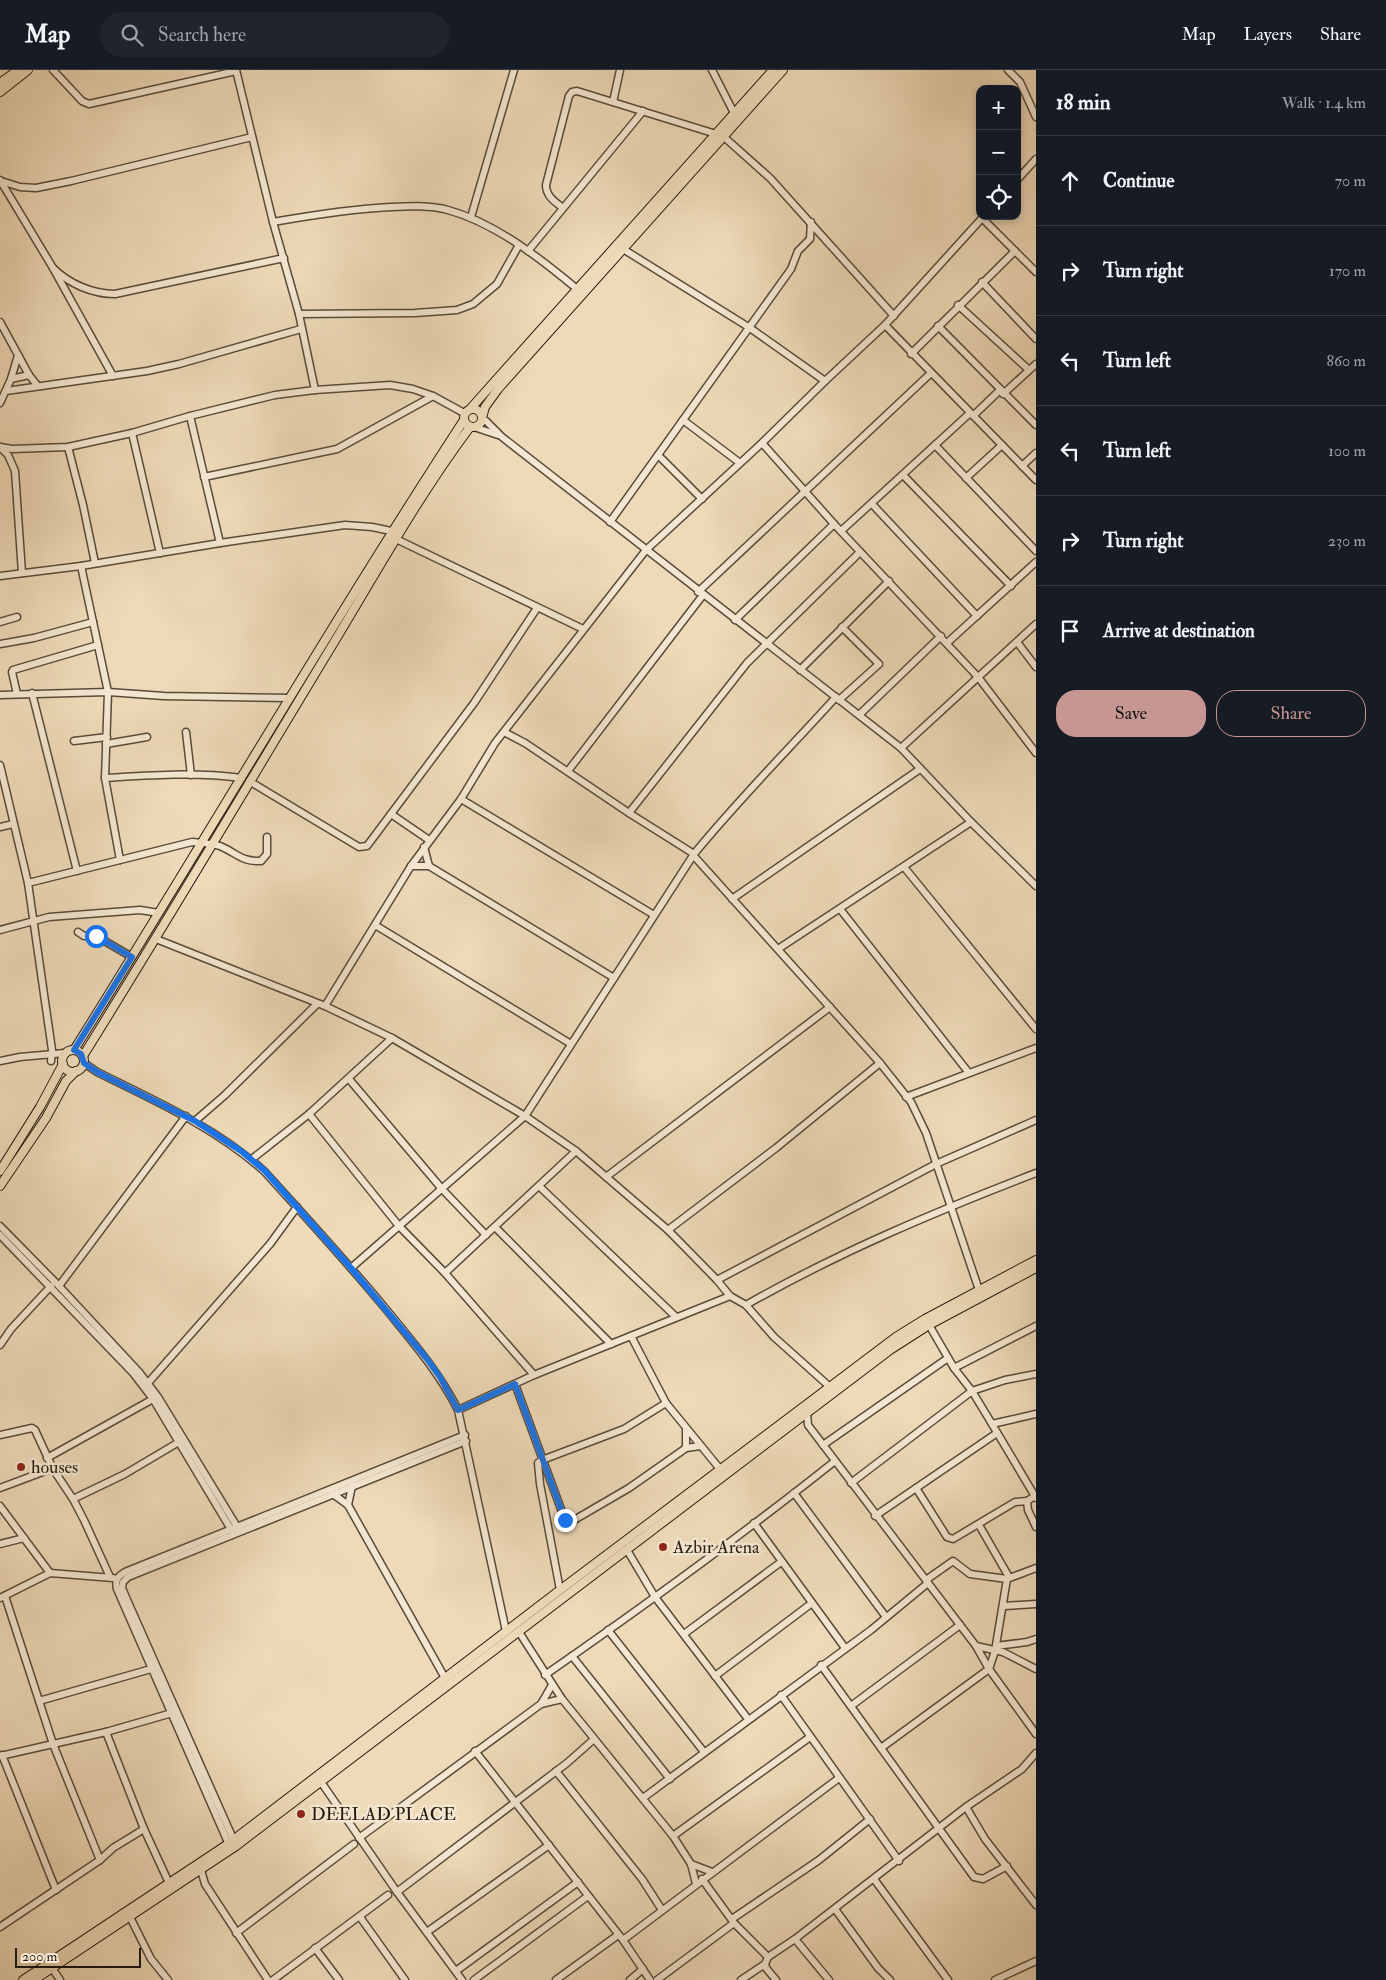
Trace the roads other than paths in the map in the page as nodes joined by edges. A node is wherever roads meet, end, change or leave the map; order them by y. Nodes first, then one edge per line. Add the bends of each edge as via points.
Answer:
1 (18, 70) edge
2 (28, 70) edge
3 (53, 70) edge
4 (236, 70) edge
5 (514, 70) edge
6 (620, 70) edge
7 (712, 70) edge
8 (773, 70) edge
9 (783, 70) edge
10 (1008, 70) edge
11 (0, 84) edge
12 (0, 92) edge
13 (613, 102) junction
14 (643, 111) junction
15 (734, 113) junction
16 (1036, 117) edge
17 (720, 136) junction
18 (252, 137) junction
19 (1036, 159) edge
20 (1021, 176) edge
21 (0, 180) edge
22 (563, 208) junction
23 (471, 217) junction
24 (980, 220) edge
25 (986, 220) edge
26 (273, 222) junction
27 (811, 222) junction
28 (810, 239) junction
29 (828, 241) junction
30 (519, 245) junction
31 (623, 249) junction
32 (528, 251) junction
33 (1015, 251) junction
34 (284, 258) junction
35 (53, 268) junction
36 (1036, 272) edge
37 (982, 282) junction
38 (582, 287) junction
39 (958, 305) junction
40 (299, 314) junction
41 (894, 316) junction
42 (0, 322) edge
43 (885, 325) junction
44 (938, 326) junction
45 (750, 328) junction
46 (301, 329) junction
47 (1036, 339) edge
48 (911, 354) junction
49 (18, 355) junction
50 (1036, 364) edge
51 (1028, 370) junction
52 (931, 373) junction
53 (29, 375) junction
54 (113, 376) junction
55 (11, 379) junction
56 (825, 381) junction
57 (37, 385) junction
58 (315, 390) junction
59 (6, 391) junction
60 (1002, 392) junction
61 (433, 396) junction
62 (0, 403) edge
63 (466, 414) junction
64 (972, 414) junction
65 (190, 416) junction
66 (482, 419) junction
67 (683, 420) junction
68 (1036, 425) edge
69 (472, 427) junction
70 (132, 434) junction
71 (502, 437) junction
72 (762, 443) junction
73 (936, 445) junction
74 (1002, 445) junction
75 (0, 447) edge
76 (68, 447) junction
77 (1036, 453) edge
78 (658, 455) junction
79 (740, 463) junction
80 (1022, 466) junction
81 (903, 475) junction
82 (204, 477) junction
83 (966, 478) junction
84 (1036, 480) edge
85 (804, 490) junction
86 (702, 499) junction
87 (872, 504) junction
88 (610, 522) junction
89 (834, 524) junction
90 (391, 531) junction
91 (841, 531) junction
92 (396, 539) junction
93 (220, 543) junction
94 (646, 550) junction
95 (860, 552) junction
96 (1036, 552) edge
97 (160, 553) junction
98 (1036, 562) edge
99 (95, 563) junction
100 (82, 566) junction
101 (22, 573) junction
102 (0, 576) edge
103 (888, 580) junction
104 (1011, 586) junction
105 (701, 593) junction
106 (537, 608) junction
107 (978, 616) junction
108 (17, 617) dead end
109 (734, 620) junction
110 (0, 622) edge
111 (93, 622) junction
112 (1036, 624) edge
113 (842, 628) junction
114 (584, 629) junction
115 (941, 636) junction
116 (1017, 642) junction
117 (947, 643) junction
118 (0, 644) edge
119 (765, 644) junction
120 (98, 645) junction
121 (1036, 667) edge
122 (800, 670) junction
123 (978, 677) junction
124 (108, 692) junction
125 (32, 693) junction
126 (17, 694) junction
127 (0, 695) edge
128 (290, 698) junction
129 (837, 698) junction
130 (859, 715) junction
131 (186, 732) dead end
132 (504, 732) junction
133 (147, 737) dead end
134 (106, 740) junction
135 (74, 742) dead end
136 (901, 748) junction
137 (1036, 753) edge
138 (0, 765) edge
139 (920, 769) junction
140 (568, 770) junction
141 (191, 774) junction
142 (105, 778) junction
143 (245, 780) junction
144 (460, 799) junction
145 (629, 813) junction
146 (391, 814) junction
147 (971, 822) junction
148 (13, 824) junction
149 (0, 826) edge
150 (267, 837) dead end
151 (429, 840) junction
152 (202, 843) junction
153 (212, 844) junction
154 (424, 847) junction
155 (694, 854) junction
156 (120, 860) junction
157 (411, 866) junction
158 (428, 866) junction
159 (904, 867) junction
160 (77, 871) junction
161 (28, 882) junction
162 (1036, 886) edge
163 (732, 899) junction
164 (840, 909) junction
165 (159, 913) junction
166 (654, 915) junction
167 (34, 921) junction
168 (375, 925) junction
169 (0, 930) edge
170 (78, 932) dead end
171 (156, 939) junction
172 (778, 950) junction
173 (132, 957) junction
174 (614, 978) junction
175 (317, 1004) junction
176 (325, 1006) junction
177 (830, 1007) junction
178 (1036, 1029) edge
179 (392, 1038) junction
180 (571, 1044) junction
181 (1036, 1048) edge
182 (74, 1050) junction
183 (65, 1053) junction
184 (52, 1054) junction
185 (39, 1056) junction
186 (0, 1061) edge
187 (51, 1061) junction
188 (880, 1063) junction
189 (63, 1064) junction
190 (81, 1064) junction
191 (969, 1073) junction
192 (349, 1079) junction
193 (906, 1097) junction
194 (308, 1114) junction
195 (186, 1116) junction
196 (525, 1116) junction
197 (1036, 1120) edge
198 (195, 1121) junction
199 (576, 1151) junction
200 (252, 1159) junction
201 (936, 1164) junction
202 (0, 1171) edge
203 (1036, 1172) edge
204 (606, 1177) junction
205 (0, 1186) edge
206 (539, 1186) junction
207 (442, 1189) junction
208 (951, 1205) junction
209 (297, 1207) junction
210 (0, 1226) edge
211 (399, 1226) junction
212 (495, 1227) junction
213 (668, 1230) junction
214 (0, 1235) edge
215 (486, 1235) junction
216 (1036, 1260) edge
217 (351, 1268) junction
218 (1036, 1268) edge
219 (446, 1273) junction
220 (717, 1280) junction
221 (51, 1286) junction
222 (60, 1286) junction
223 (979, 1290) junction
224 (730, 1296) junction
225 (972, 1298) junction
226 (746, 1305) junction
227 (676, 1317) junction
228 (929, 1325) junction
229 (1036, 1326) edge
230 (631, 1336) junction
231 (611, 1344) junction
232 (0, 1346) edge
233 (948, 1358) junction
234 (954, 1368) junction
235 (1036, 1374) edge
236 (534, 1375) junction
237 (148, 1383) junction
238 (515, 1384) junction
239 (830, 1387) junction
240 (972, 1391) junction
241 (153, 1399) junction
242 (666, 1403) junction
243 (458, 1410) junction
244 (807, 1413) junction
245 (1036, 1414) edge
246 (795, 1422) junction
247 (992, 1424) junction
248 (808, 1425) junction
249 (686, 1429) junction
250 (997, 1433) junction
251 (0, 1435) edge
252 (465, 1438) junction
253 (179, 1442) junction
254 (823, 1444) junction
255 (700, 1446) junction
256 (686, 1448) junction
257 (747, 1454) junction
258 (47, 1458) junction
259 (542, 1460) junction
260 (835, 1460) junction
261 (720, 1469) junction
262 (48, 1470) dead end
263 (851, 1483) junction
264 (352, 1486) junction
265 (0, 1488) edge
266 (916, 1488) junction
267 (794, 1493) junction
268 (333, 1494) junction
269 (1035, 1497) edge
270 (73, 1498) junction
271 (1027, 1501) junction
272 (348, 1505) junction
273 (0, 1506) edge
274 (875, 1516) junction
275 (754, 1523) junction
276 (979, 1525) junction
277 (1036, 1526) edge
278 (236, 1530) junction
279 (24, 1538) junction
280 (0, 1544) edge
281 (627, 1550) junction
282 (781, 1562) junction
283 (1036, 1568) edge
284 (50, 1573) junction
285 (1008, 1578) junction
286 (116, 1580) junction
287 (927, 1581) junction
288 (560, 1590) junction
289 (3, 1597) edge
290 (655, 1597) junction
291 (812, 1603) junction
292 (1036, 1604) edge
293 (1004, 1606) junction
294 (886, 1617) junction
295 (960, 1625) junction
296 (608, 1630) junction
297 (506, 1631) junction
298 (519, 1632) junction
299 (684, 1634) junction
300 (1036, 1639) edge
301 (976, 1646) junction
302 (845, 1648) junction
303 (995, 1649) junction
304 (572, 1656) junction
305 (821, 1665) junction
306 (151, 1669) junction
307 (989, 1669) junction
308 (1036, 1669) edge
309 (545, 1675) junction
310 (715, 1676) junction
311 (445, 1678) junction
312 (552, 1685) junction
313 (781, 1696) junction
314 (168, 1699) junction
315 (562, 1699) junction
316 (40, 1701) junction
317 (541, 1704) junction
318 (851, 1706) junction
319 (172, 1713) junction
320 (748, 1719) junction
321 (106, 1732) junction
322 (1036, 1734) edge
323 (810, 1738) junction
324 (594, 1740) junction
325 (54, 1744) junction
326 (881, 1748) junction
327 (475, 1751) junction
328 (704, 1752) junction
329 (1036, 1753) edge
330 (1, 1756) edge
331 (556, 1771) junction
332 (839, 1778) junction
333 (670, 1779) junction
334 (321, 1782) junction
335 (643, 1798) junction
336 (515, 1803) junction
337 (966, 1807) junction
338 (870, 1819) junction
339 (144, 1829) junction
340 (938, 1829) junction
341 (673, 1836) junction
342 (359, 1838) junction
343 (354, 1844) dead end
344 (232, 1845) junction
345 (549, 1845) junction
346 (100, 1860) junction
347 (898, 1860) junction
348 (691, 1864) junction
349 (1007, 1866) junction
350 (201, 1870) junction
351 (712, 1872) junction
352 (192, 1875) junction
353 (702, 1879) junction
354 (874, 1879) junction
355 (578, 1882) junction
356 (169, 1883) junction
357 (205, 1884) junction
358 (696, 1884) junction
359 (56, 1890) junction
360 (397, 1892) junction
361 (388, 1895) dead end
362 (588, 1896) junction
363 (1036, 1905) edge
364 (835, 1909) junction
365 (662, 1910) junction
366 (130, 1916) junction
367 (360, 1917) junction
368 (733, 1921) junction
369 (0, 1927) edge
370 (427, 1932) junction
371 (236, 1933) junction
372 (620, 1937) junction
373 (795, 1939) junction
374 (315, 1948) junction
375 (766, 1960) junction
376 (1036, 1961) edge
377 (52, 1968) junction
378 (643, 1969) junction
379 (456, 1971) junction
380 (23, 1980) edge
381 (34, 1980) edge
382 (60, 1980) edge
383 (168, 1980) edge
384 (268, 1980) edge
385 (273, 1980) edge
386 (338, 1980) edge
387 (405, 1980) edge
388 (462, 1980) edge
389 (474, 1980) edge
390 (556, 1980) edge
391 (630, 1980) edge
392 (650, 1980) edge
393 (657, 1980) edge
394 (741, 1980) edge
395 (776, 1980) edge
396 (829, 1980) edge
397 (890, 1980) edge
398 (948, 1980) edge
399 (995, 1980) edge

1 - 11 main road
2 - 12 main road
3 - 4 street via 82,101 89,104
4 - 18 street
5 - 23 street
6 - 13 street
7 - 15 street
8 - 15 main road
9 - 17 main road
10 - 16 street via 1020,82
13 - 14 street
13 - 22 street via 577,91 570,96 546,185 546,192
14 - 17 street
14 - 22 street
15 - 17 main road
17 - 27 street via 770,178
17 - 31 main road
17 - 38 main road
18 - 21 street via 36,188
18 - 26 street
19 - 20 street
21 - 35 street
22 - 32 street
23 - 26 street via 446,209 411,206 327,212
23 - 30 street
24 - 41 street
25 - 33 street
26 - 34 street
27 - 28 street
27 - 29 street
28 - 29 street
28 - 45 street via 798,251 792,269
29 - 41 street
30 - 32 street
30 - 40 street via 497,284 473,304 457,310 414,314
31 - 38 main road
31 - 45 street
32 - 38 street
33 - 36 street
33 - 37 street
34 - 35 street via 115,294 100,293 74,283
34 - 40 street
35 - 54 street
37 - 39 street
37 - 47 street
38 - 63 main road
38 - 66 main road via 485,407
39 - 44 street
39 - 51 street
40 - 46 street
41 - 43 street
42 - 49 street
43 - 48 street
43 - 56 street
44 - 48 street
44 - 60 street
45 - 56 street
45 - 67 street
46 - 54 street via 179,364
46 - 58 street
48 - 52 street
49 - 53 street
49 - 55 street
50 - 51 street
51 - 60 street
52 - 64 street
52 - 85 street
53 - 55 street
53 - 57 street
54 - 57 street
55 - 59 street
56 - 72 street
57 - 59 street
58 - 61 street via 390,385
58 - 65 street via 275,395
59 - 62 street
60 - 64 street
60 - 68 street
61 - 63 street
61 - 82 street via 336,449
63 - 66 main road via 479,411
63 - 69 main road
63 - 90 main road
64 - 73 street
64 - 74 street
65 - 70 street
65 - 82 street
66 - 69 main road via 478,426
66 - 71 street
67 - 78 street
67 - 79 street
69 - 71 street
69 - 92 main road
70 - 76 street
70 - 97 street
71 - 88 street
72 - 79 street
72 - 85 street
73 - 81 street
73 - 83 street
74 - 80 street
74 - 83 street
75 - 76 street
75 - 101 street via 16,471
76 - 99 street
77 - 80 street
78 - 86 street
78 - 88 street
79 - 86 street
80 - 84 street
81 - 87 street
81 - 104 street
82 - 93 street
83 - 96 street
85 - 89 street
85 - 105 street
86 - 94 street
87 - 91 street
87 - 107 street
88 - 94 street
89 - 91 street
89 - 109 street
90 - 93 street via 345,525
90 - 128 main road
91 - 95 street
92 - 106 street
92 - 143 main road
93 - 97 street
94 - 105 street
94 - 114 street
95 - 103 street
95 - 119 street
97 - 99 street
98 - 104 street
99 - 100 street
100 - 101 street
100 - 111 street
101 - 102 street
103 - 113 street
103 - 115 street
104 - 107 street
105 - 109 street
105 - 140 street
106 - 114 street
106 - 146 street via 474,704
107 - 117 street
108 - 110 street
109 - 119 street
111 - 118 street
111 - 120 street
112 - 116 street
113 - 122 street
113 - 129 street via 878,664
114 - 132 street
115 - 117 street
115 - 130 street
116 - 121 street
116 - 123 street
117 - 123 street
119 - 122 street
119 - 145 street via 746,663
120 - 124 street
120 - 126 street via 13,670
122 - 129 street
123 - 136 street
123 - 137 street
124 - 125 street
124 - 128 street
124 - 134 street
125 - 126 street
125 - 160 street
126 - 127 street
128 - 143 main road
129 - 130 street
129 - 155 street
130 - 136 street
131 - 141 street
132 - 140 street
132 - 144 street
133 - 134 street
134 - 135 street
134 - 142 street
136 - 139 street
138 - 148 street
139 - 147 street
139 - 163 street
140 - 145 street
141 - 142 street
141 - 143 street
142 - 156 street
143 - 146 street via 359,847 367,846
143 - 152 main road
143 - 153 main road
144 - 151 street
144 - 166 street
145 - 155 street
146 - 151 street
147 - 159 street
147 - 162 street
148 - 149 street
148 - 161 street
150 - 153 street via 267,854 261,861 240,858
151 - 154 street
152 - 153 street
152 - 156 street via 192,842
152 - 165 main road
153 - 171 main road
154 - 157 street
154 - 158 street
155 - 163 street
155 - 166 street
156 - 160 street
157 - 158 street
157 - 168 street
158 - 174 street
159 - 164 street
159 - 178 street
160 - 161 street
161 - 167 street
163 - 172 street
164 - 172 street
164 - 191 street
165 - 167 street via 140,910
165 - 173 main road
166 - 174 street
167 - 169 street
167 - 184 street
168 - 176 street
168 - 180 street
170 - 173 street via 84,936 96,936
171 - 175 street
171 - 190 main road
172 - 177 street
173 - 182 main road
174 - 180 street
175 - 176 street
175 - 198 street
176 - 179 street
177 - 188 street
177 - 204 street
179 - 192 street
179 - 196 street
180 - 196 street
181 - 191 street
182 - 183 main road
182 - 190 main road via 79,1052
183 - 184 street
183 - 189 main road
184 - 185 street
184 - 187 street
185 - 186 street
185 - 187 street
187 - 189 street
188 - 193 street
188 - 213 street
189 - 190 main road via 69,1070
189 - 202 main road
190 - 195 street
190 - 205 main road via 66,1082
191 - 193 street
192 - 194 street
192 - 207 street
193 - 201 street via 926,1133
194 - 200 street
194 - 211 street
195 - 198 street
195 - 222 street
196 - 199 street
196 - 207 street
197 - 201 street
198 - 200 street
199 - 204 street
199 - 206 street
200 - 209 street
201 - 208 street
201 - 220 street
203 - 208 street
204 - 213 street
206 - 212 street
206 - 227 street
207 - 211 street
207 - 215 street
208 - 223 street
208 - 226 street via 795,1277
209 - 217 street
209 - 237 street via 270,1244
210 - 222 street
211 - 217 street
211 - 219 street
212 - 215 street
212 - 231 street
213 - 220 street
214 - 221 street
215 - 219 street
216 - 223 main road
217 - 243 street via 427,1359
218 - 225 main road
219 - 236 street
220 - 224 street
221 - 232 street via 22,1316
221 - 241 street via 133,1373
222 - 237 street
223 - 225 main road
224 - 226 street
224 - 227 street
225 - 228 main road
225 - 239 main road via 896,1337
226 - 239 street via 774,1337
227 - 230 street
228 - 233 street
228 - 244 main road via 890,1350
229 - 234 street
230 - 231 street
230 - 242 street
231 - 236 street
233 - 234 street
233 - 254 street
234 - 240 street
235 - 240 street
236 - 238 street
237 - 278 street
238 - 243 street
238 - 259 street
239 - 257 main road
240 - 247 street
240 - 263 street
241 - 253 street
241 - 258 street
242 - 249 street
242 - 259 street via 624,1429
243 - 252 street
244 - 246 main road
244 - 248 street
245 - 247 street
246 - 248 street
246 - 257 main road
247 - 250 street
248 - 254 street
249 - 255 street
249 - 256 street
250 - 266 street
250 - 269 street
251 - 258 street via 34,1429
252 - 264 street
252 - 278 street
252 - 297 street
253 - 270 street via 124,1474
253 - 278 street
254 - 260 street
255 - 256 street
255 - 261 street
256 - 259 street via 629,1488 569,1523
257 - 261 main road
257 - 281 main road
258 - 270 street
259 - 288 street via 538,1466 540,1484
260 - 263 street
260 - 267 street
261 - 288 main road
262 - 265 street
263 - 274 street
264 - 268 street
264 - 272 street
266 - 274 street
266 - 276 street via 947,1537 953,1539
267 - 275 street
267 - 294 street
268 - 272 street
268 - 278 street
269 - 271 street
270 - 286 street
271 - 276 street via 1015,1502
271 - 277 street
272 - 311 street
273 - 279 street
274 - 287 street
275 - 282 street
275 - 290 street
276 - 285 street
278 - 286 street via 126,1572
279 - 280 street
279 - 284 street
281 - 290 street
281 - 298 main road
282 - 291 street
282 - 299 street
283 - 285 street
284 - 286 street
284 - 289 street
285 - 287 street via 970,1574 953,1561
285 - 293 street
286 - 306 street
286 - 314 street
287 - 294 street
287 - 295 street
288 - 297 main road
289 - 316 street
290 - 296 street
290 - 299 street
291 - 302 street
291 - 310 street
292 - 293 street
293 - 303 street
294 - 302 street
295 - 301 street
295 - 318 street
296 - 304 street
296 - 328 street
297 - 311 main road
298 - 309 street
298 - 334 main road
299 - 310 street
300 - 303 street
301 - 303 street
301 - 307 street
302 - 305 street
303 - 307 street
303 - 308 street
304 - 309 street
304 - 333 street
305 - 313 street
305 - 318 street
306 - 314 street
306 - 316 street
307 - 322 street
307 - 326 street
309 - 312 street
310 - 320 street
311 - 344 main road
312 - 315 street
312 - 317 street
313 - 320 street
313 - 323 street
314 - 319 street
314 - 344 street
315 - 317 street
315 - 324 street
316 - 325 street
317 - 327 street
318 - 326 street
319 - 321 street
319 - 344 street
320 - 328 street
321 - 325 street
321 - 339 street
323 - 332 street
323 - 341 street
324 - 331 street
324 - 335 street
325 - 330 street
325 - 346 street
326 - 340 street
327 - 336 street
327 - 342 street
328 - 333 street
329 - 337 street via 1022,1768
330 - 359 street
331 - 336 street
331 - 365 street via 642,1879
332 - 338 street
332 - 351 street
333 - 335 street
334 - 342 street
334 - 344 main road
335 - 341 street
336 - 345 street
336 - 360 street
337 - 340 street
337 - 349 street
338 - 347 street
338 - 368 street
339 - 346 street via 112,1848
339 - 356 street
340 - 347 street
340 - 349 street via 974,1877 983,1879
341 - 348 street
342 - 360 street
343 - 371 street
344 - 350 main road
344 - 356 main road
345 - 355 street
345 - 370 street
346 - 359 street
347 - 354 street
348 - 351 street
348 - 358 street
349 - 363 street
350 - 352 main road
350 - 357 street
351 - 353 street
352 - 357 street
352 - 366 main road
353 - 358 street
353 - 368 street
354 - 364 street
354 - 398 street
355 - 362 street
355 - 379 street
356 - 380 main road
357 - 371 street
358 - 365 street
359 - 369 street
360 - 370 street
361 - 367 street
362 - 372 street
362 - 389 street
364 - 373 street
364 - 397 street
365 - 372 street
366 - 377 main road
366 - 383 street via 151,1959
367 - 374 street
367 - 387 street
368 - 375 street
368 - 393 street
370 - 379 street
371 - 384 street
372 - 378 street
372 - 390 street
373 - 375 street
373 - 396 street
374 - 385 street
374 - 386 street
375 - 394 street
375 - 395 street via 766,1968
376 - 399 street
377 - 381 main road
377 - 382 street
378 - 391 street
378 - 392 street
379 - 388 street

